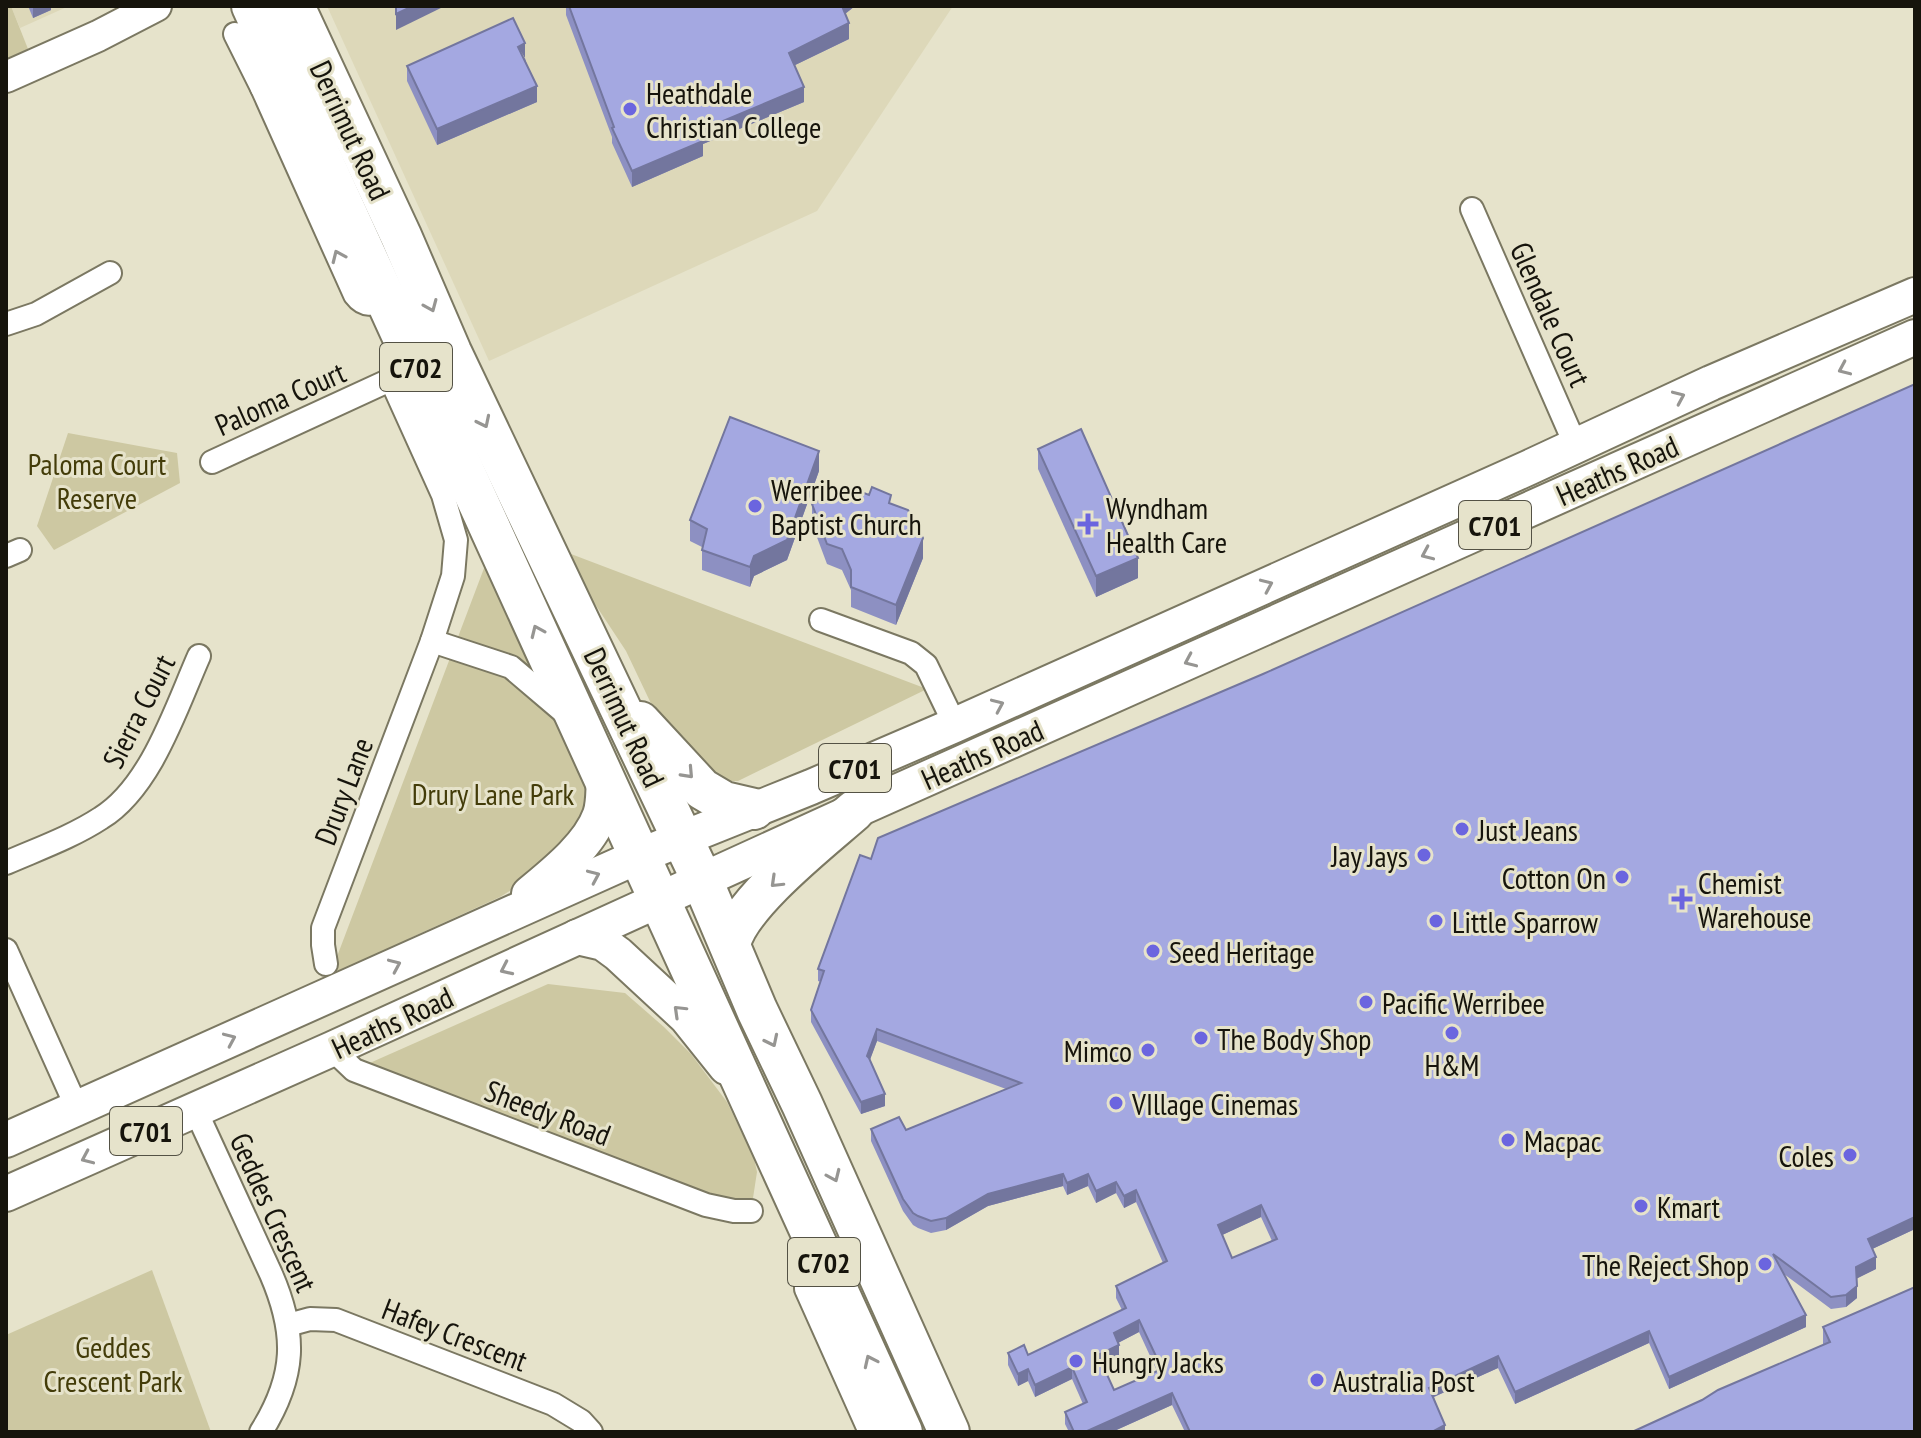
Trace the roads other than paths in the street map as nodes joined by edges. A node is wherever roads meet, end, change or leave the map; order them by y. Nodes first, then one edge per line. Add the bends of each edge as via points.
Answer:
1 (156, 6) edge
2 (181, 6) edge
3 (294, 6) edge
4 (243, 20) edge
5 (98, 36) junction
6 (6, 77) edge
7 (1472, 209) dead end
8 (401, 236) junction
9 (110, 273) dead end
10 (1915, 295) edge
11 (385, 299) junction
12 (6, 324) edge
13 (1915, 337) edge
14 (419, 366) junction
15 (1575, 444) junction
16 (212, 462) dead end
17 (1584, 484) junction
18 (821, 620) dead end
19 (432, 641) junction
20 (199, 656) dead end
21 (616, 696) junction
22 (955, 725) junction
23 (581, 728) junction
24 (1031, 732) junction
25 (604, 778) junction
26 (754, 809) junction
27 (854, 811) junction
28 (683, 840) junction
29 (639, 856) junction
30 (6, 863) edge
31 (702, 880) junction
32 (660, 900) junction
33 (498, 919) junction
34 (577, 937) junction
35 (730, 944) junction
36 (6, 950) edge
37 (326, 964) dead end
38 (332, 1049) junction
39 (176, 1063) junction
40 (747, 1092) junction
41 (77, 1108) junction
42 (195, 1109) junction
43 (6, 1140) edge
44 (6, 1194) edge
45 (751, 1211) dead end
46 (814, 1241) junction
47 (288, 1325) junction
48 (261, 1432) edge
49 (591, 1432) edge
50 (870, 1432) edge
51 (902, 1432) edge
52 (949, 1432) edge

1 - 5 street
2 - 5 street
3 - 8 highway, Derrimut Road / C702
11 -> 4 highway, Derrimut Road / C702
5 - 6 street
7 - 15 street, Glendale Court
8 - 11 highway via 401,283
8 -> 14 highway, Derrimut Road / C702
9 - 12 street via 36,314
15 -> 10 main road, Heaths Road / C701
11 - 14 highway, Derrimut Road / C702
13 -> 17 main road, Heaths Road / C701
14 - 16 street, Paloma Court
14 - 19 street, Drury Lane via 456,540 453,576
14 -> 21 highway, Derrimut Road / C702
23 -> 14 highway, Derrimut Road / C702
15 - 17 main road
22 -> 15 main road, Heaths Road / C701
17 -> 24 main road, Heaths Road / C701
18 - 22 street via 911,653 926,665
19 - 23 street via 511,667
19 - 37 street, Drury Lane via 323,928
20 - 30 street, Sierra Court via 149,765 128,795 103,817
21 -> 26 highway via 702,789 724,802
21 - 28 highway, Derrimut Road / C702
22 - 24 main road via 980,741
22 - 26 main road, Heaths Road / C701
23 - 25 highway, Derrimut Road / C702
24 - 27 main road, Heaths Road / C701
25 - 29 highway, Derrimut Road / C702
25 - 33 main road via 599,819 581,846
26 - 28 main road, Heaths Road / C701
27 - 31 main road, Heaths Road / C701
27 -> 35 highway via 774,883 745,915
28 - 29 main road, Heaths Road / C701
28 - 31 highway, Derrimut Road / C702
29 - 32 highway, Derrimut Road / C702
33 -> 29 main road, Heaths Road / C701
31 - 32 main road, Heaths Road / C701
31 - 35 highway, Derrimut Road / C702
32 - 34 main road, Heaths Road / C701
32 - 40 highway, Derrimut Road / C702
39 -> 33 main road, Heaths Road / C701
34 -> 38 main road, Heaths Road / C701
40 -> 34 main road via 686,1017 618,954 603,943
35 -> 52 highway, Derrimut Road / C702
36 - 41 street
38 - 42 main road, Heaths Road / C701
38 - 45 street, Sheedy Road via 354,1070 706,1205
39 - 41 main road, Heaths Road / C701
39 - 42 main road
40 - 46 highway, Derrimut Road / C702
41 - 43 main road, Heaths Road / C701
42 -> 44 main road, Heaths Road / C701
42 - 47 street, Geddes Crescent via 283,1302
46 - 50 street via 806,1289
51 -> 46 highway, Derrimut Road / C702
47 - 48 street, Geddes Crescent via 285,1381
47 - 49 street, Hafey Crescent via 336,1320 553,1404

